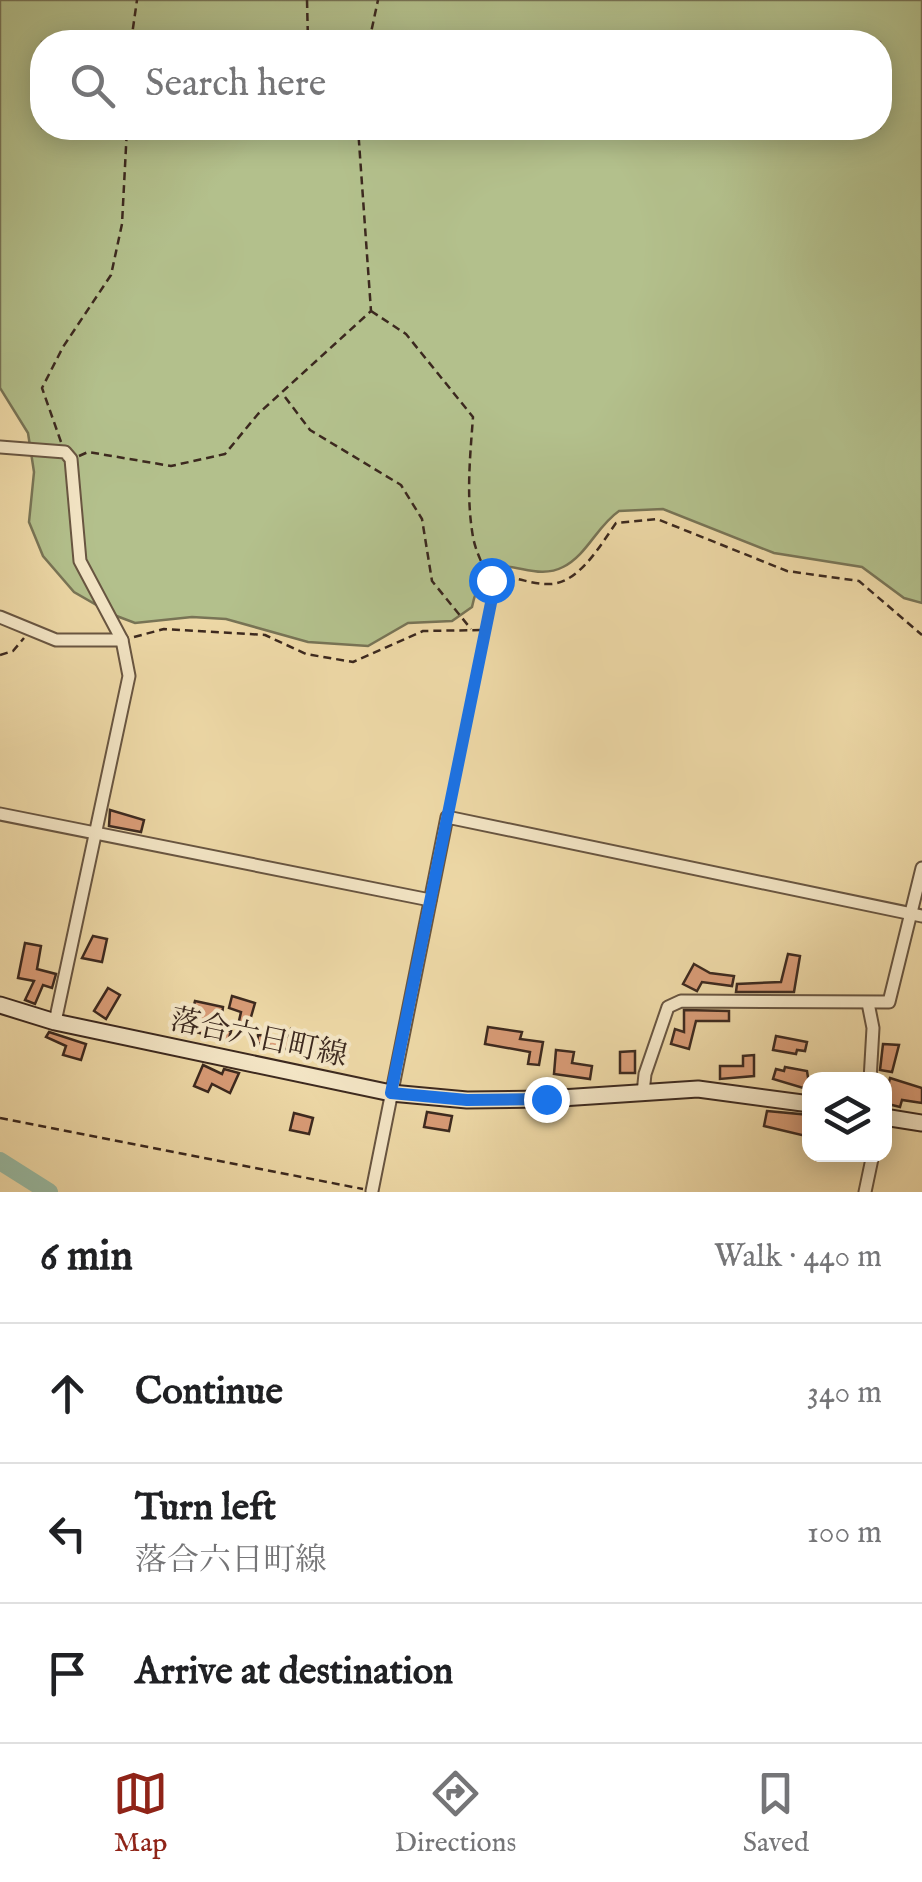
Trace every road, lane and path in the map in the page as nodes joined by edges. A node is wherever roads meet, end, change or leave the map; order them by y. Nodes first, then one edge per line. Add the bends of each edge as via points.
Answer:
1 (138, 0) edge
2 (307, 0) edge
3 (378, 0) edge
4 (133, 30) edge
5 (308, 30) edge
6 (371, 30) edge
7 (126, 140) edge
8 (359, 140) edge
9 (371, 311) junction
10 (284, 395) junction
11 (0, 447) edge
12 (68, 455) junction
13 (491, 580) junction
14 (0, 616) edge
15 (32, 630) junction
16 (472, 630) junction
17 (483, 630) junction
18 (922, 635) edge
19 (122, 640) junction
20 (0, 656) edge
21 (0, 814) edge
22 (447, 817) junction
23 (95, 834) junction
24 (922, 868) edge
25 (430, 900) junction
26 (917, 915) edge
27 (868, 1003) junction
28 (0, 1005) edge
29 (55, 1022) junction
30 (870, 1072) edge
31 (643, 1092) junction
32 (391, 1093) junction
33 (802, 1103) edge
34 (892, 1117) edge
35 (0, 1118) edge
36 (922, 1123) edge
37 (871, 1162) edge
38 (372, 1190) edge
39 (864, 1192) edge

1 - 4 path
2 - 5 path
3 - 6 path
7 - 12 path via 122,224 111,275 42,388
8 - 9 path
9 - 10 path
9 - 13 path via 406,334 474,417 467,491 474,543
10 - 12 path via 258,414 226,454 171,466 88,452
10 - 16 path via 310,430 400,485 422,520 432,581
11 - 12 street
12 - 19 street via 80,561
13 - 17 path
13 - 18 path via 512,574 547,584 565,581 616,523 657,519 788,571 859,581
14 - 15 street
15 - 19 street via 56,640
15 - 20 path
16 - 17 path
16 - 19 path via 423,631 353,662 306,654 264,635 164,628
17 - 22 path
19 - 23 street via 130,676
21 - 23 street
22 - 25 street
22 - 26 street
23 - 25 street
23 - 29 street
24 - 26 street
25 - 32 street
26 - 27 street via 888,1002
27 - 30 street
27 - 31 street via 682,1001 668,1007
28 - 29 main road, 落合六日町線
29 - 32 main road, 落合六日町線
31 - 32 main road, 落合六日町線 via 467,1100
31 - 33 main road, 落合六日町線 via 698,1090
32 - 38 street
34 - 36 main road
35 - 38 path
37 - 39 street

